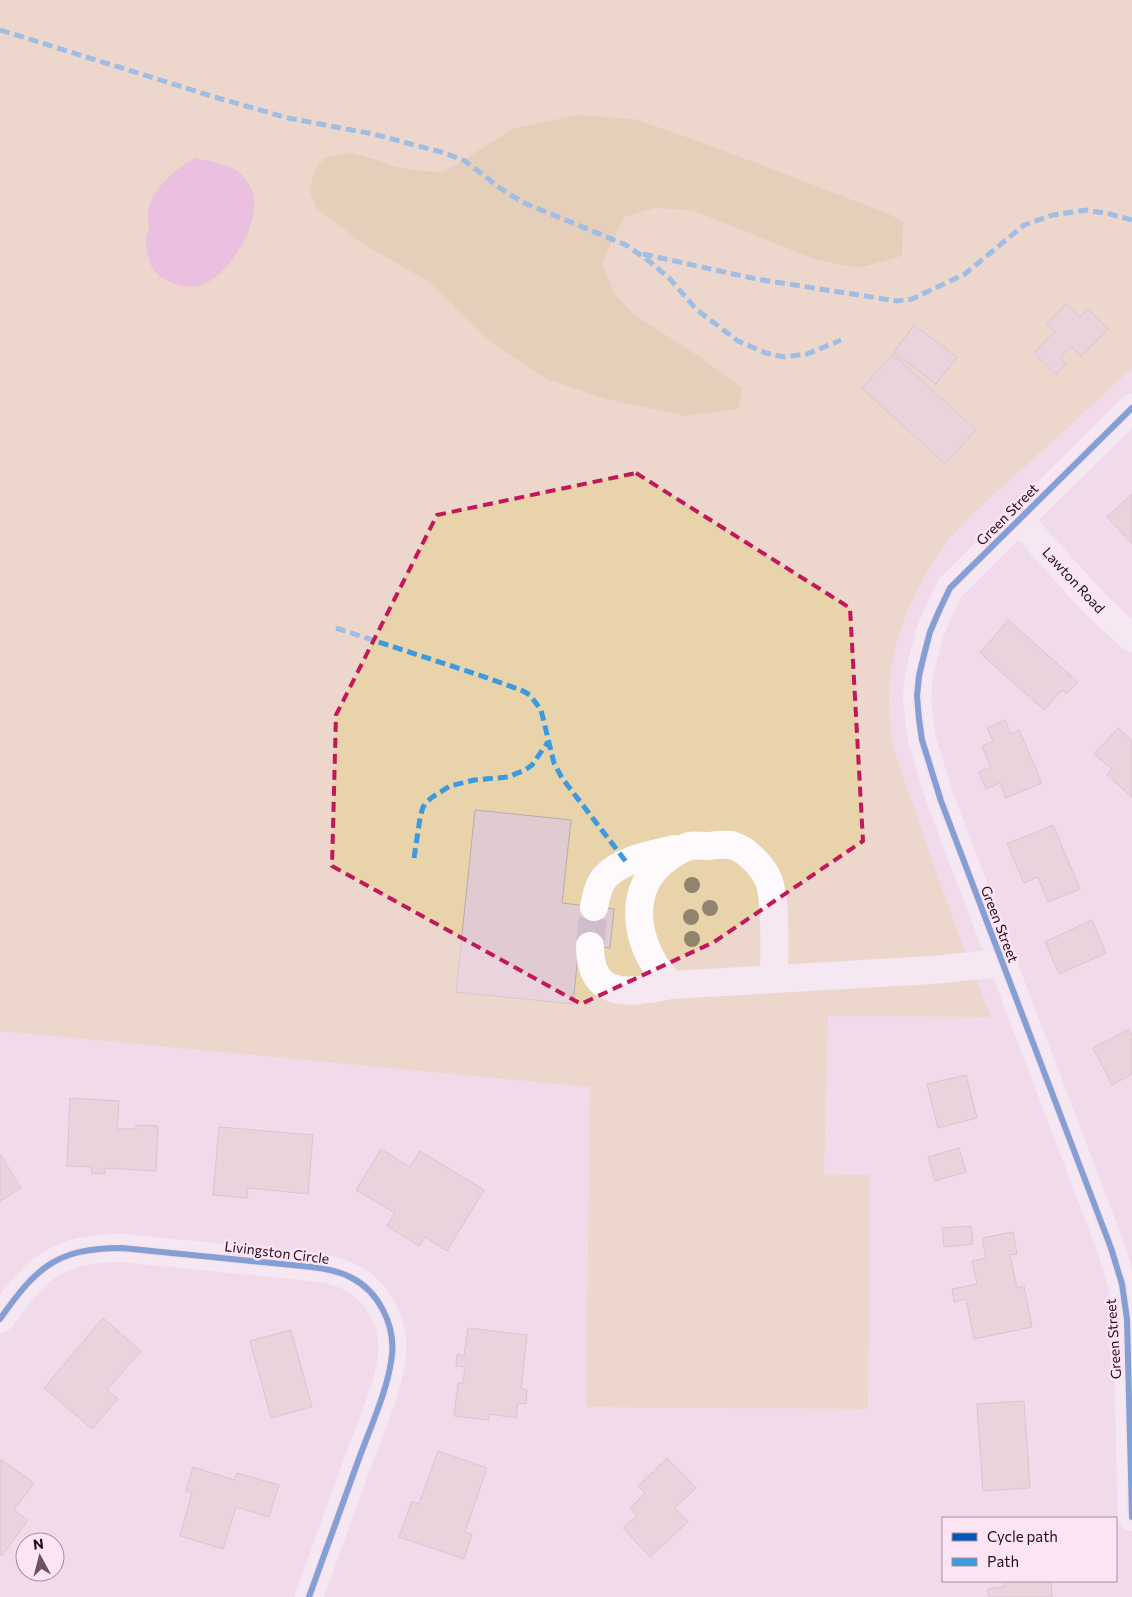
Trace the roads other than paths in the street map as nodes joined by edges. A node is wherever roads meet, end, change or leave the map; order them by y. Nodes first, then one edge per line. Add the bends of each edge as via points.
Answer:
1 (1132, 408) edge
2 (1019, 520) junction
3 (1132, 638) edge
4 (691, 846) junction
5 (594, 906) tunnel mouth
6 (590, 946) tunnel mouth
7 (1002, 963) junction
8 (774, 979) junction
9 (671, 985) junction
10 (0, 1319) edge
11 (1132, 1517) edge
12 (309, 1597) edge

1 - 2 street, Green Street
2 - 3 street, Lawton Road via 1095,604
2 - 7 street, Green Street via 950,588 930,632 919,676 918,696 919,719 930,768
4 - 5 street via 638,858 615,869 605,877
4 - 8 street via 732,845 747,854 768,877
4 - 9 street via 678,850 655,869 644,888 639,910 639,925 646,948 660,974
6 - 9 street via 596,976 611,987 627,991
7 - 8 street
7 - 11 street, Green Street via 1122,1284 1127,1318
8 - 9 street
10 - 12 street, Livingston Circle via 28,1281 48,1264 70,1254 96,1249 122,1248 320,1268 341,1273 363,1285 386,1316 392,1355 380,1399

